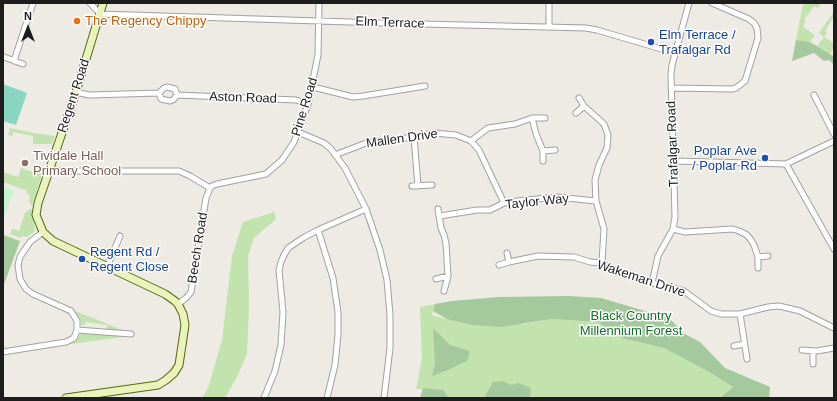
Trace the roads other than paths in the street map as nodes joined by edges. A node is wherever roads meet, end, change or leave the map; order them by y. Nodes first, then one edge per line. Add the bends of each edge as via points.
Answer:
1 (33, 3) edge
2 (90, 3) edge
3 (103, 3) edge
4 (319, 3) edge
5 (549, 3) edge
6 (689, 3) edge
7 (712, 3) edge
8 (100, 14) junction
9 (319, 21) junction
10 (549, 27) junction
11 (675, 53) junction
12 (4, 57) edge
13 (14, 61) junction
14 (23, 64) dead end
15 (425, 86) dead end
16 (312, 87) junction
17 (671, 88) junction
18 (76, 92) junction
19 (159, 93) junction
20 (177, 95) junction
21 (814, 96) dead end
22 (579, 98) dead end
23 (308, 104) junction
24 (584, 106) junction
25 (576, 113) dead end
26 (532, 118) junction
27 (545, 118) dead end
28 (298, 132) junction
29 (834, 134) edge
30 (414, 138) junction
31 (834, 141) edge
32 (471, 142) junction
33 (556, 150) dead end
34 (544, 151) junction
35 (335, 155) junction
36 (544, 161) dead end
37 (674, 161) junction
38 (786, 164) junction
39 (49, 169) junction
40 (432, 185) dead end
41 (210, 188) junction
42 (596, 201) junction
43 (504, 203) junction
44 (366, 209) junction
45 (438, 209) dead end
46 (440, 216) junction
47 (673, 229) junction
48 (318, 230) junction
49 (43, 232) junction
50 (120, 236) dead end
51 (834, 249) edge
52 (507, 253) dead end
53 (768, 256) dead end
54 (758, 257) junction
55 (509, 262) junction
56 (602, 264) junction
57 (499, 265) dead end
58 (107, 267) junction
59 (758, 268) dead end
60 (448, 276) junction
61 (436, 279) dead end
62 (652, 283) junction
63 (444, 291) dead end
64 (178, 304) junction
65 (740, 314) junction
66 (834, 328) edge
67 (77, 330) junction
68 (131, 334) dead end
69 (744, 344) junction
70 (734, 346) dead end
71 (834, 348) edge
72 (802, 350) dead end
73 (813, 351) junction
74 (3, 352) edge
75 (747, 359) dead end
76 (813, 364) dead end
77 (66, 398) edge
78 (264, 398) edge
79 (327, 398) edge
80 (384, 398) edge

1 - 13 street
2 - 8 street
3 - 8 street, Regent Road
4 - 9 street, Pine Road
5 - 10 street
6 - 11 street, Trafalgar Road
7 - 17 street via 749,19 757,28 758,38 745,81 732,89
8 - 9 street, Elm Terrace
8 - 18 street, Regent Road
9 - 10 street, Elm Terrace
9 - 16 street, Pine Road via 318,55
10 - 11 street, Elm Terrace via 597,30
11 - 17 street, Trafalgar Road
12 - 13 street
13 - 14 street
15 - 16 street via 353,97
16 - 23 street, Pine Road
17 - 37 street, Trafalgar Road
18 - 19 street, Aston Road via 89,95
18 - 39 street, Regent Road
19 - 20 street, Aston Road via 167,87 175,89
19 - 20 street, Aston Road via 161,99 170,101
20 - 23 street, Aston Road via 296,100
21 - 29 street
22 - 24 street
23 - 28 street, Pine Road
24 - 25 street
24 - 42 street via 604,124 608,135 607,148 595,180
26 - 27 street
26 - 32 street via 515,124 488,128
26 - 34 street
28 - 35 street via 324,143
28 - 41 street, Pine Road via 282,160 266,174 217,184
30 - 32 street, Mallen Drive via 434,133 449,133
30 - 35 street, Mallen Drive via 366,143
30 - 40 street via 415,186
31 - 38 street
32 - 43 street, Mallen Drive via 480,150
33 - 34 street
34 - 36 street
35 - 44 street via 345,168
37 - 38 street
37 - 47 street, Trafalgar Road
38 - 51 street
39 - 41 street via 179,171
39 - 49 street, Regent Road via 36,215
41 - 64 street, Beech Road via 206,198 190,292
42 - 43 street, Taylor Way via 557,197
42 - 56 street via 604,230
43 - 46 street, Taylor Way via 490,210
44 - 48 street
44 - 80 street via 382,256 390,315 390,348
45 - 46 street
46 - 60 street via 446,243
47 - 54 street via 685,232 739,231 751,240
47 - 62 street, Trafalgar Road via 658,256
48 - 78 street via 288,248 281,262 281,345 275,371
48 - 79 street via 333,278 338,312 335,365
49 - 58 street via 53,241
49 - 67 street via 30,242 20,257 20,279 26,289 33,294 71,311 77,321
50 - 58 street
52 - 55 street
53 - 54 street
54 - 59 street
55 - 56 street, Wakeman Drive via 538,256 567,256
55 - 57 street, Wakeman Drive
56 - 62 street, Wakeman Drive via 625,275
58 - 64 street via 165,294
60 - 61 street
60 - 63 street
62 - 65 street, Wakeman Drive via 684,291 711,311
64 - 77 street via 185,325 182,351 179,365 166,380 158,385
65 - 66 street, Wakeman Drive via 768,306 779,306 800,311
65 - 69 street
67 - 68 street
67 - 74 street via 74,338 66,342
69 - 70 street
69 - 75 street
71 - 73 street
72 - 73 street
73 - 76 street

